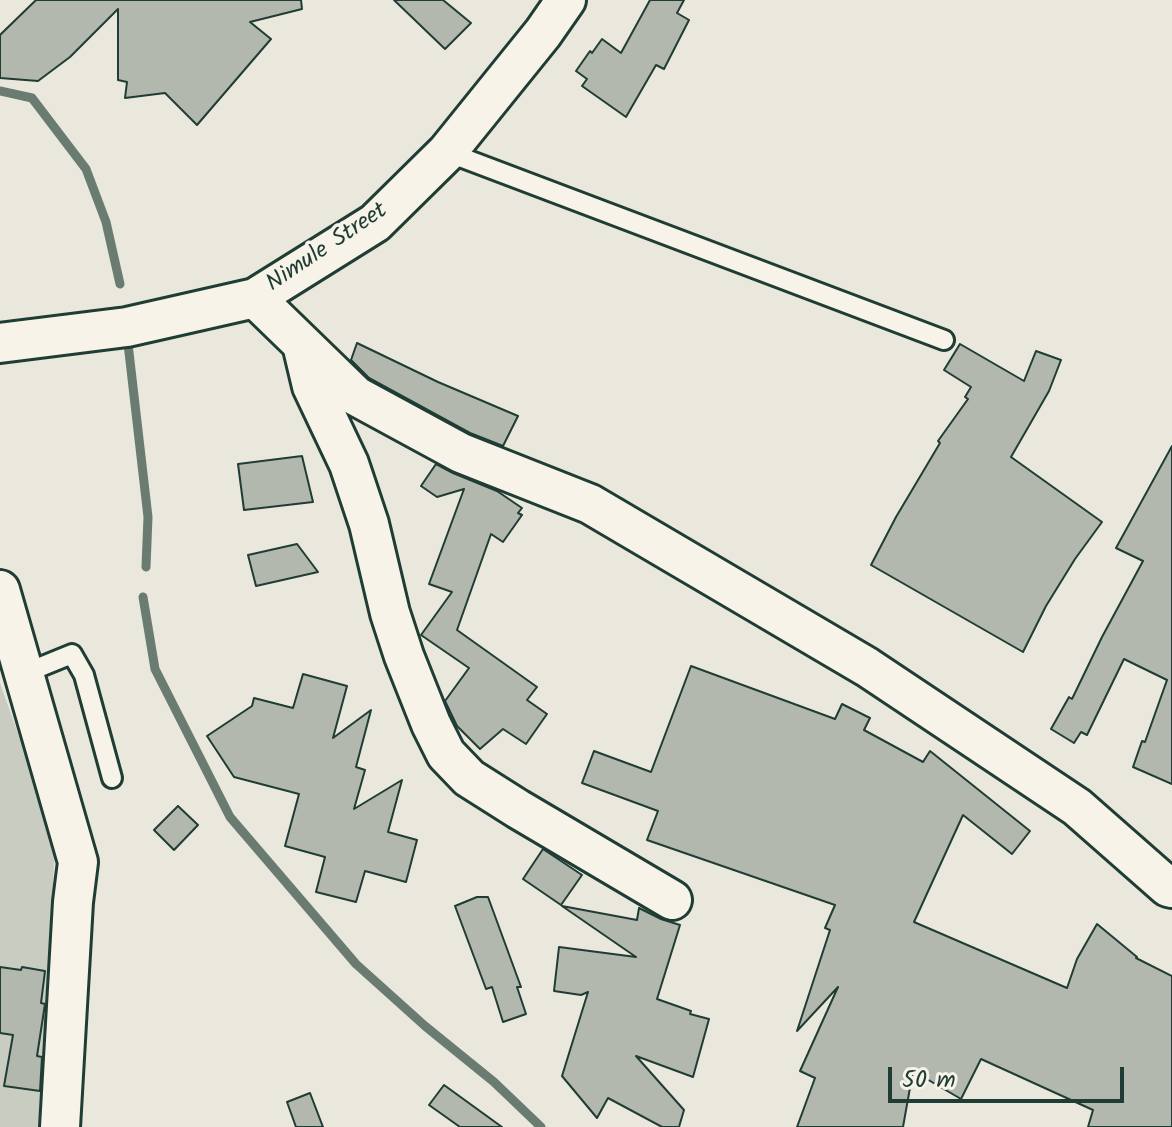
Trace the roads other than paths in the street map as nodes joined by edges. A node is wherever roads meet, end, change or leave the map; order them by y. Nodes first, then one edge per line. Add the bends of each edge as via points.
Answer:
1 (566, 0) edge
2 (447, 152) junction
3 (255, 298) junction
4 (944, 340) dead end
5 (301, 341) junction
6 (0, 343) edge
7 (0, 590) edge
8 (23, 674) junction
9 (112, 778) dead end
10 (1172, 888) edge
11 (672, 900) dead end
12 (60, 1127) edge

1 - 2 street, Nimule Street
2 - 3 street, Nimule Street via 375,223
2 - 4 lane
3 - 5 street
3 - 6 street, Nimule Street via 127,327
5 - 10 street via 356,396 461,453 590,504 867,667 1077,807
5 - 11 street via 312,386 349,464 369,524 404,656 446,754 469,778
7 - 8 street
8 - 9 lane via 72,654 84,675
8 - 12 street via 78,862

